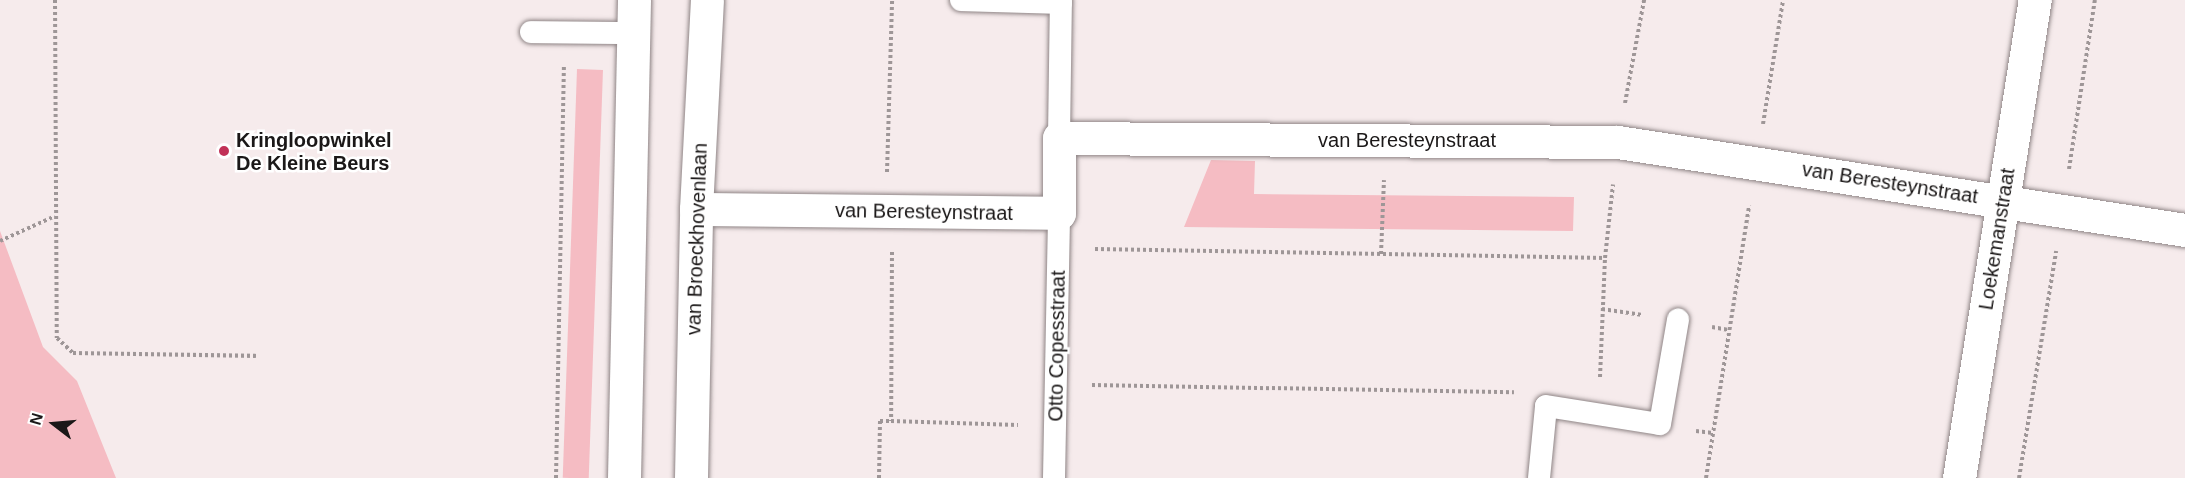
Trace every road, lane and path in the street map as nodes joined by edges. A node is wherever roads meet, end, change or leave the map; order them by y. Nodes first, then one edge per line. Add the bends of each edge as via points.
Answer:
1 (55, 0) edge
2 (633, 0) edge
3 (707, 0) edge
4 (892, 0) edge
5 (961, 0) edge
6 (1644, 0) edge
7 (1783, 0) edge
8 (2035, 0) edge
9 (1061, 1) edge
10 (531, 32) dead end
11 (565, 32) junction
12 (632, 33) junction
13 (1059, 138) junction
14 (1386, 140) junction
15 (1618, 142) junction
16 (1756, 163) junction
17 (2003, 200) junction
18 (696, 209) junction
19 (889, 211) junction
20 (1059, 213) junction
21 (55, 216) junction
22 (2185, 230) edge
23 (0, 241) edge
24 (1059, 249) junction
25 (1381, 254) junction
26 (1605, 258) junction
27 (1678, 320) dead end
28 (258, 356) dead end
29 (1056, 384) junction
30 (1546, 406) junction
31 (1599, 414) junction
32 (891, 421) junction
33 (1055, 426) junction
34 (556, 478) edge
35 (624, 478) edge
36 (691, 478) edge
37 (879, 478) edge
38 (1054, 478) edge
39 (1539, 478) edge
40 (1706, 478) edge
41 (1959, 478) edge

1 - 21 path
2 - 12 street
3 - 18 street, van Broeckhovenlaan
4 - 19 path
5 - 9 lane
6 - 15 path
7 - 16 path
8 - 17 street, Loekemanstraat
9 - 13 lane
10 - 11 lane
11 - 12 lane
11 - 34 path
12 - 35 street
13 - 14 street, van Beresteynstraat
13 - 20 street
14 - 15 street, van Beresteynstraat
14 - 25 path
15 - 16 street, van Beresteynstraat
15 - 26 path
16 - 17 street, van Beresteynstraat
16 - 40 path
17 - 22 street, van Beresteynstraat
17 - 41 street, Loekemanstraat
18 - 19 street, van Beresteynstraat
18 - 36 street, van Broeckhovenlaan
19 - 20 street, van Beresteynstraat
19 - 32 path
20 - 24 lane, Otto Copesstraat
21 - 23 path
21 - 28 path via 57,338 73,353
24 - 25 path
24 - 29 lane, Otto Copesstraat
25 - 26 path
26 - 31 path
27 - 31 lane via 1660,424
29 - 30 path via 1517,392
29 - 33 lane, Otto Copesstraat
30 - 31 lane
30 - 39 lane
32 - 33 path
32 - 37 path via 880,421
33 - 38 lane, Otto Copesstraat

